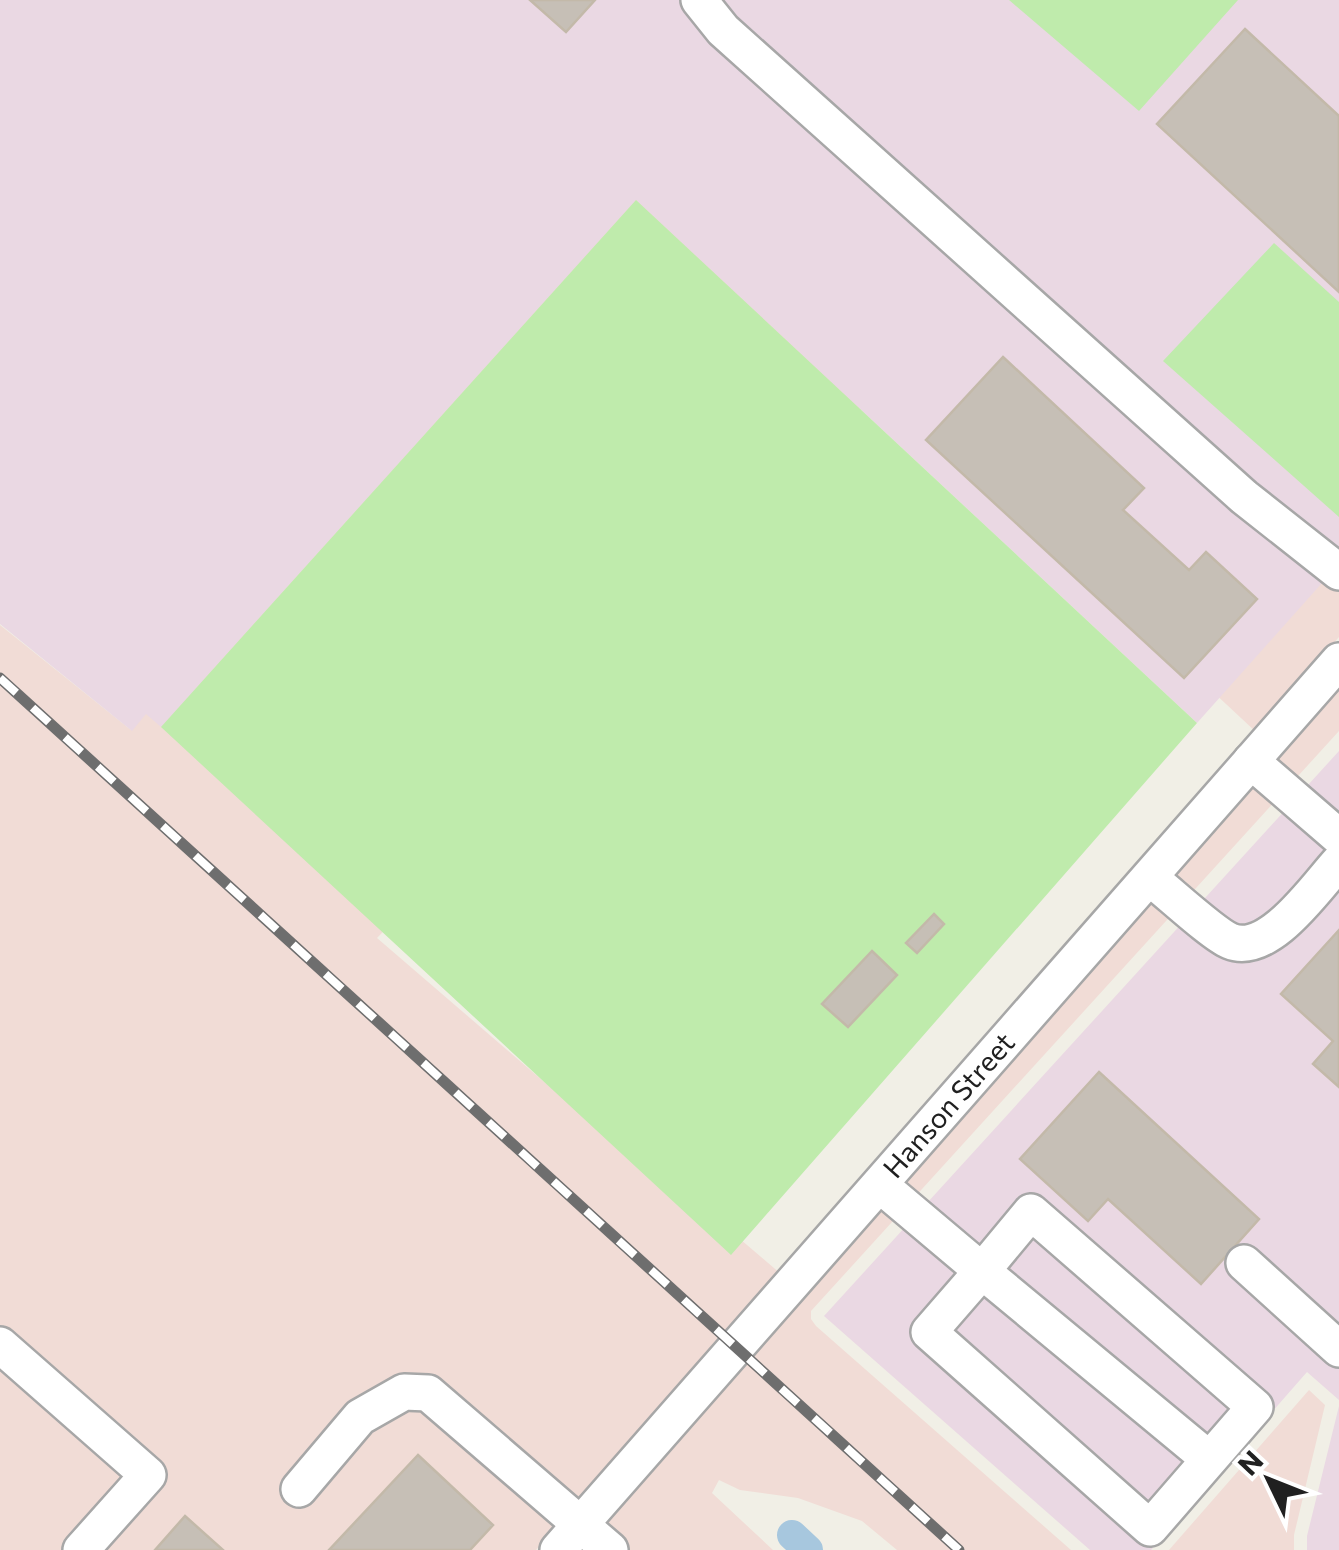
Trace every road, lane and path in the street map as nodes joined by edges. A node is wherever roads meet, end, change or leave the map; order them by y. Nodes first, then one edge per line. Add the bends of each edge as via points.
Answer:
1 (699, 0) edge
2 (1339, 572) edge
3 (1339, 662) edge
4 (1251, 762) junction
5 (1339, 837) edge
6 (1339, 862) edge
7 (1150, 878) junction
8 (880, 1186) junction
9 (1244, 1263) dead end
10 (982, 1270) junction
11 (0, 1345) edge
12 (1339, 1349) edge
13 (1209, 1459) junction
14 (299, 1489) dead end
15 (570, 1537) edge
16 (80, 1550) edge
17 (610, 1550) edge

1 - 2 street via 723,30 1244,497
3 - 4 street, Hanson Street
4 - 5 street
4 - 7 street, Hanson Street
6 - 7 street via 1275,932 1248,943 1230,941
7 - 8 street, Hanson Street
8 - 10 street
8 - 15 street, Hanson Street
9 - 12 street
10 - 13 street
10 - 13 street via 1031,1212 1255,1407
10 - 13 street via 929,1332 1150,1528
11 - 16 street via 148,1476
14 - 15 street via 360,1417 404,1392 428,1392
15 - 17 street

